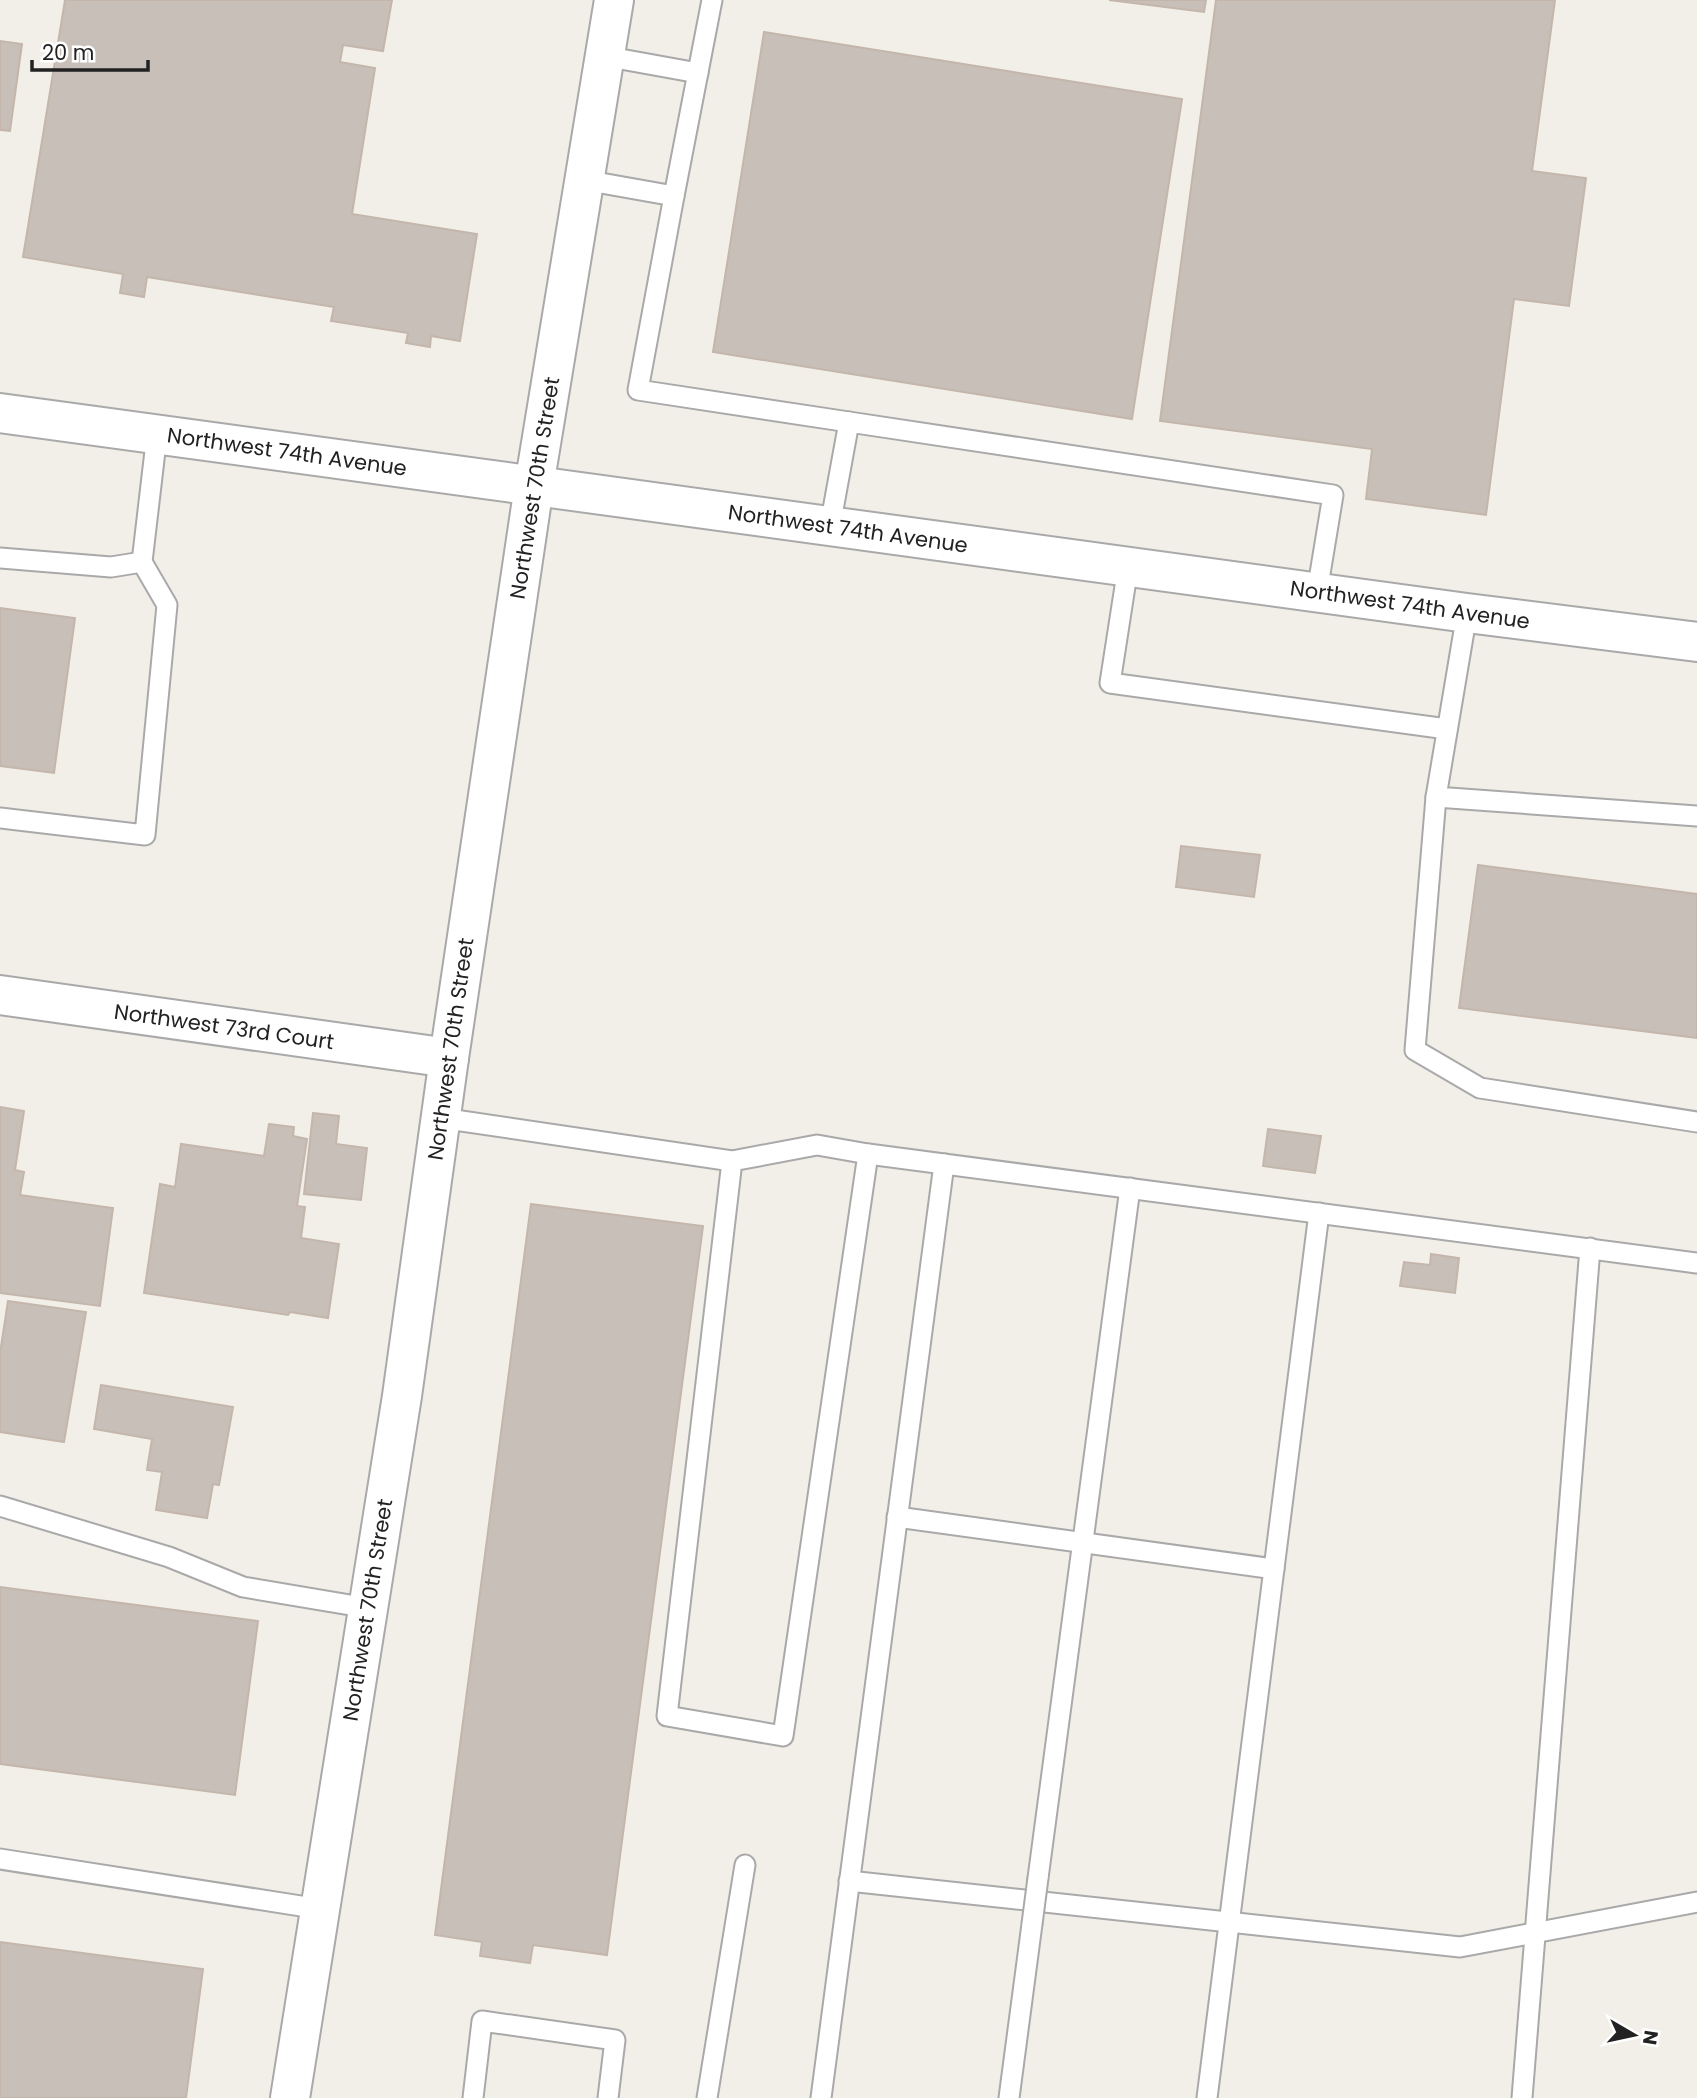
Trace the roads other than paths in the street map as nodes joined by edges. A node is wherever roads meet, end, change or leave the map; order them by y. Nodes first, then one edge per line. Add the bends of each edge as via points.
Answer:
1 (614, 0) edge
2 (712, 0) edge
3 (604, 56) junction
4 (698, 73) junction
5 (584, 180) junction
6 (674, 196) junction
7 (0, 413) edge
8 (849, 422) junction
9 (157, 434) junction
10 (534, 486) junction
11 (830, 526) junction
12 (0, 558) edge
13 (142, 562) junction
14 (1128, 567) junction
15 (1317, 592) junction
16 (1467, 613) junction
17 (1697, 642) edge
18 (1447, 729) junction
19 (1436, 797) junction
20 (1697, 816) edge
21 (0, 818) edge
22 (0, 995) edge
23 (449, 1058) junction
24 (441, 1118) junction
25 (1697, 1122) edge
26 (868, 1154) junction
27 (732, 1161) junction
28 (944, 1164) junction
29 (1130, 1188) junction
30 (1319, 1213) junction
31 (1590, 1248) junction
32 (1697, 1263) edge
33 (0, 1506) edge
34 (897, 1517) junction
35 (1083, 1543) junction
36 (1274, 1569) junction
37 (368, 1608) junction
38 (0, 1859) edge
39 (745, 1865) dead end
40 (849, 1881) junction
41 (1697, 1902) edge
42 (320, 1909) junction
43 (1229, 1922) junction
44 (1536, 1933) junction
45 (290, 2098) edge
46 (473, 2098) edge
47 (608, 2098) edge
48 (707, 2098) edge
49 (821, 2098) edge
50 (1009, 2098) edge
51 (1207, 2098) edge
52 (1522, 2098) edge

1 - 3 street, Northwest 70th Street
2 - 4 lane
3 - 4 lane
3 - 5 street, Northwest 70th Street
4 - 6 lane
5 - 6 lane
5 - 10 street, Northwest 70th Street
6 - 8 lane via 638,390
7 - 9 street, Northwest 74th Avenue
8 - 11 lane
8 - 15 lane via 1334,495
9 - 10 street, Northwest 74th Avenue
9 - 13 lane
10 - 11 street, Northwest 74th Avenue
10 - 23 street, Northwest 70th Street
11 - 14 street, Northwest 74th Avenue
12 - 13 lane via 111,567
13 - 21 lane via 166,605 145,835
14 - 15 street, Northwest 74th Avenue
14 - 18 lane via 1110,683
15 - 16 street, Northwest 74th Avenue
16 - 17 street, Northwest 74th Avenue
16 - 18 lane
18 - 19 lane
19 - 20 lane
19 - 25 lane via 1415,1050 1480,1088
22 - 23 street, Northwest 73rd Court
23 - 24 street, Northwest 70th Street
24 - 27 lane
24 - 37 street, Northwest 70th Street
26 - 27 lane via 817,1145
26 - 27 lane via 783,1736 667,1716
26 - 28 lane
28 - 29 lane
28 - 34 lane
29 - 30 lane
29 - 35 lane
30 - 31 lane
30 - 36 lane
31 - 32 lane
31 - 44 lane
33 - 37 lane via 169,1557 243,1587
34 - 35 lane
34 - 40 lane
35 - 36 lane
35 - 50 lane, bridge
36 - 43 lane
37 - 42 street, Northwest 70th Street
38 - 42 lane
39 - 48 lane
40 - 43 lane
40 - 49 lane
41 - 44 lane
42 - 45 street, Northwest 70th Street
43 - 44 lane via 1460,1947
43 - 51 lane
44 - 52 lane
46 - 47 lane via 482,2021 615,2040

